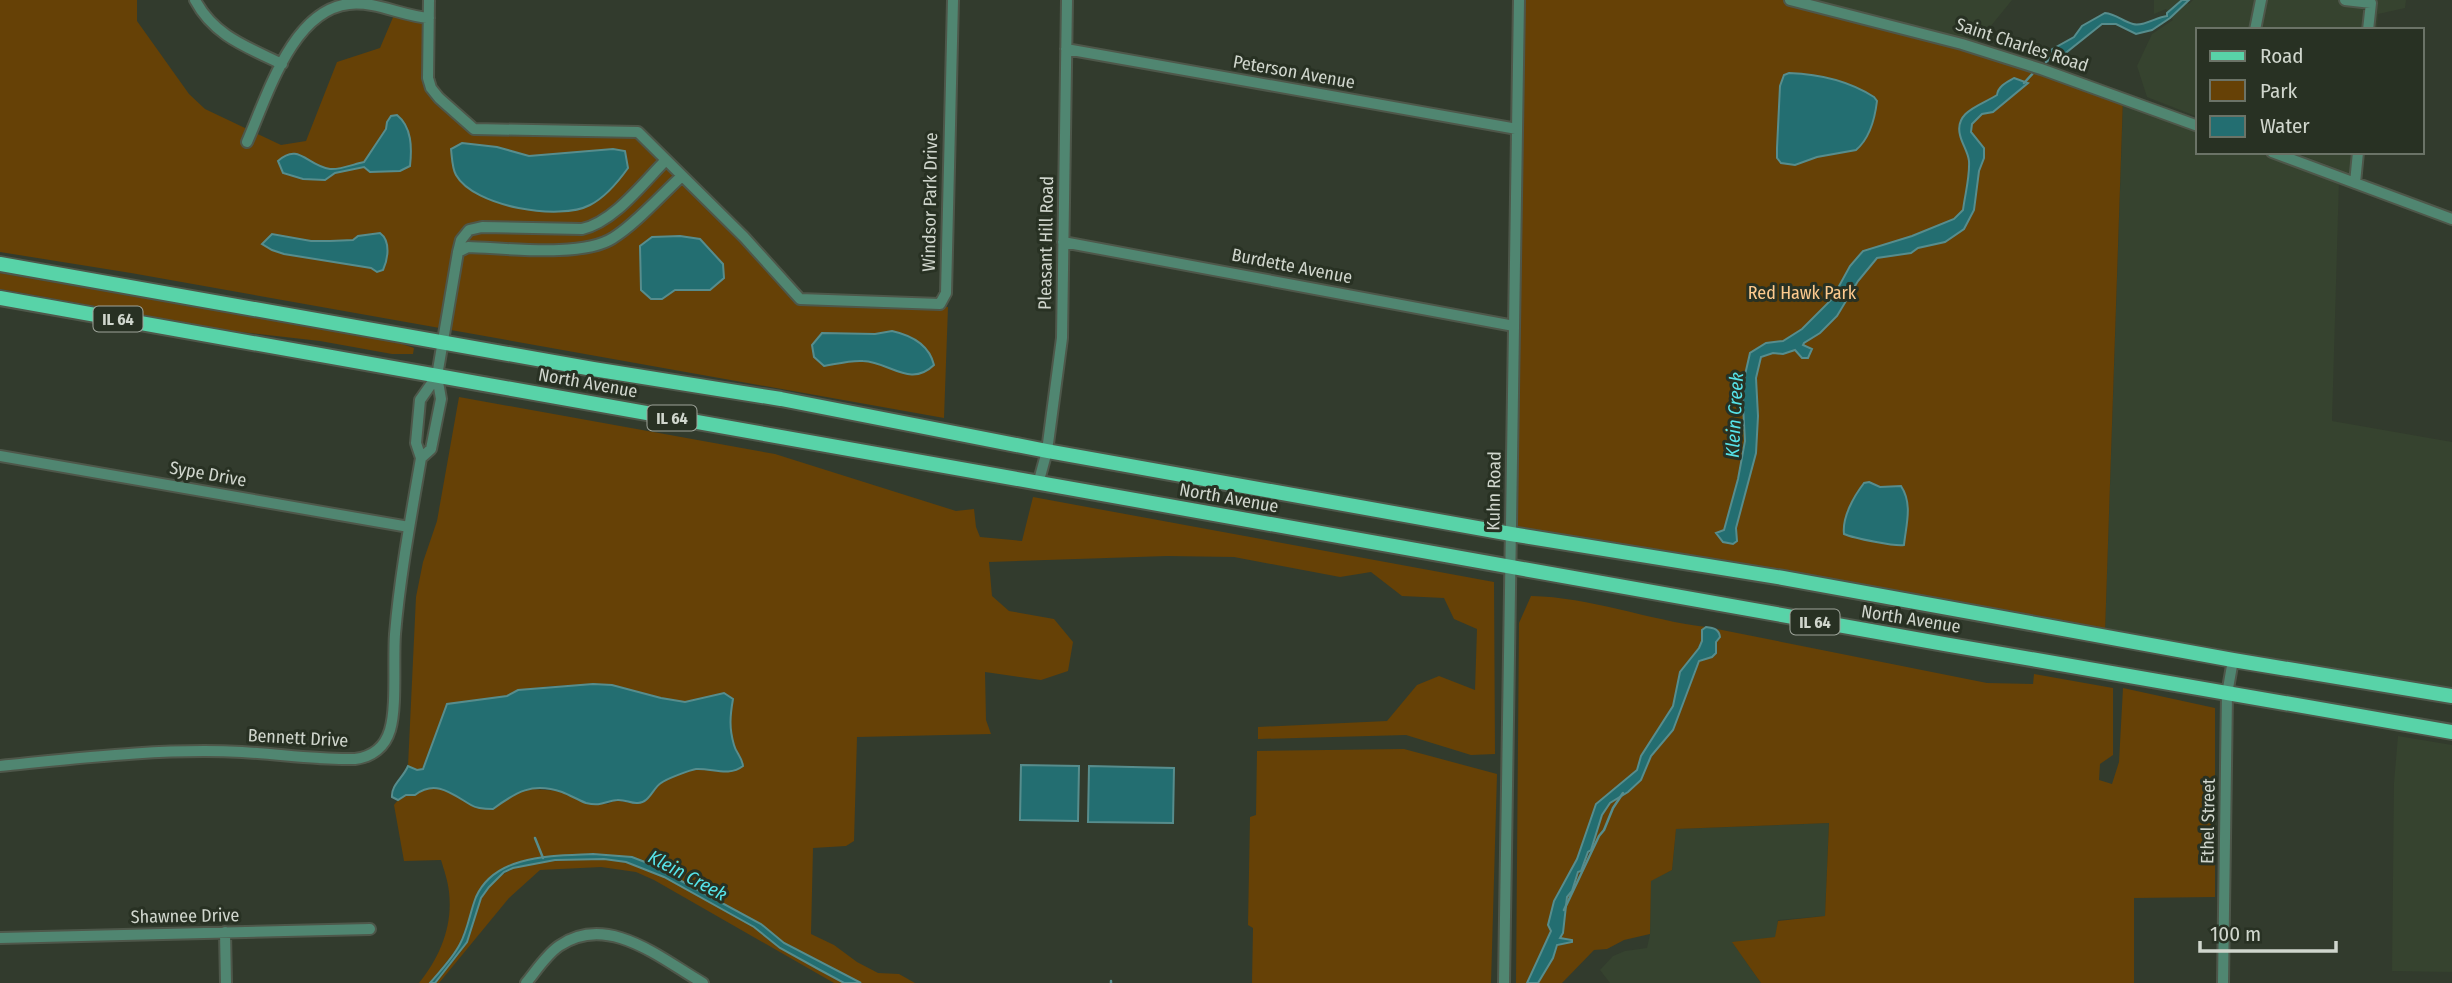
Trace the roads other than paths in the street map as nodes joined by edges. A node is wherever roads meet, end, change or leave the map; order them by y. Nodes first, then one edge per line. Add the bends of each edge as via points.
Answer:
1 (195, 0) edge
2 (429, 0) edge
3 (953, 0) edge
4 (1067, 0) edge
5 (1519, 0) edge
6 (1790, 0) edge
7 (2261, 0) edge
8 (2345, 0) edge
9 (429, 18) junction
10 (2255, 28) edge
11 (2368, 28) edge
12 (1066, 49) junction
13 (282, 64) junction
14 (2196, 125) edge
15 (1517, 129) junction
16 (247, 142) dead end
17 (2277, 154) edge
18 (2358, 154) edge
19 (666, 160) junction
20 (682, 176) junction
21 (2355, 183) junction
22 (2452, 219) edge
23 (521, 228) junction
24 (1063, 242) junction
25 (521, 248) junction
26 (458, 252) junction
27 (0, 264) edge
28 (0, 298) edge
29 (1514, 326) junction
30 (442, 342) junction
31 (437, 376) junction
32 (1047, 451) junction
33 (0, 456) edge
34 (421, 458) junction
35 (1038, 484) junction
36 (409, 527) junction
37 (1511, 534) junction
38 (1510, 566) junction
39 (2233, 660) junction
40 (2227, 694) junction
41 (2452, 696) edge
42 (2452, 732) edge
43 (0, 766) edge
44 (370, 929) dead end
45 (225, 932) junction
46 (0, 938) edge
47 (226, 983) edge
48 (526, 983) edge
49 (703, 983) edge
50 (1504, 983) edge
51 (2223, 983) edge

1 - 13 street via 222,34
2 - 9 street, Windsor Park Drive
3 - 20 street, Windsor Park Drive via 946,293 940,304 800,299
4 - 12 street, Pleasant Hill Road
5 - 15 street, Kuhn Road
6 - 14 street, Saint Charles Road via 1962,44
7 - 10 street
8 - 11 street via 2371,3
9 - 13 street via 373,5 329,8 303,28
9 - 19 street, Windsor Park Drive via 431,88 474,130 638,132
12 - 15 street, Peterson Avenue
12 - 24 street, Pleasant Hill Road
13 - 16 street
15 - 29 street, Kuhn Road
17 - 21 street
18 - 21 street
19 - 20 street, Windsor Park Drive
19 - 23 street via 596,226
20 - 25 street via 615,237 600,245
21 - 22 street
23 - 25 street
23 - 26 street via 469,230
24 - 29 street, Burdette Avenue
24 - 32 street, Pleasant Hill Road via 1062,338
25 - 26 street via 468,247
26 - 30 street
27 - 30 main road, North Avenue / IL 64
28 - 31 main road, North Avenue / IL 64
29 - 37 street, Kuhn Road
30 - 31 street
30 - 32 main road, North Avenue / IL 64 via 781,399
31 - 34 street, Bennett Drive via 441,399 431,449
31 - 34 street, Bennett Drive via 420,400 416,443
31 - 35 main road, North Avenue / IL 64
32 - 35 street, Pleasant Hill Road
32 - 37 main road, North Avenue / IL 64
33 - 36 street, Sype Drive
34 - 36 street, Bennett Drive
35 - 38 main road, North Avenue / IL 64
36 - 43 street, Bennett Drive via 398,590 391,726 376,751 355,760 241,752 139,753
37 - 38 street, Kuhn Road
37 - 39 main road, North Avenue / IL 64
38 - 40 main road, North Avenue / IL 64
38 - 50 street, Kuhn Road
39 - 40 street, Ethel Street
39 - 41 main road, North Avenue / IL 64
40 - 42 main road, North Avenue / IL 64
40 - 51 street, Ethel Street
44 - 45 street, Shawnee Drive
45 - 46 street, Shawnee Drive
45 - 47 street
48 - 49 street via 561,945 593,934 613,934 630,941

